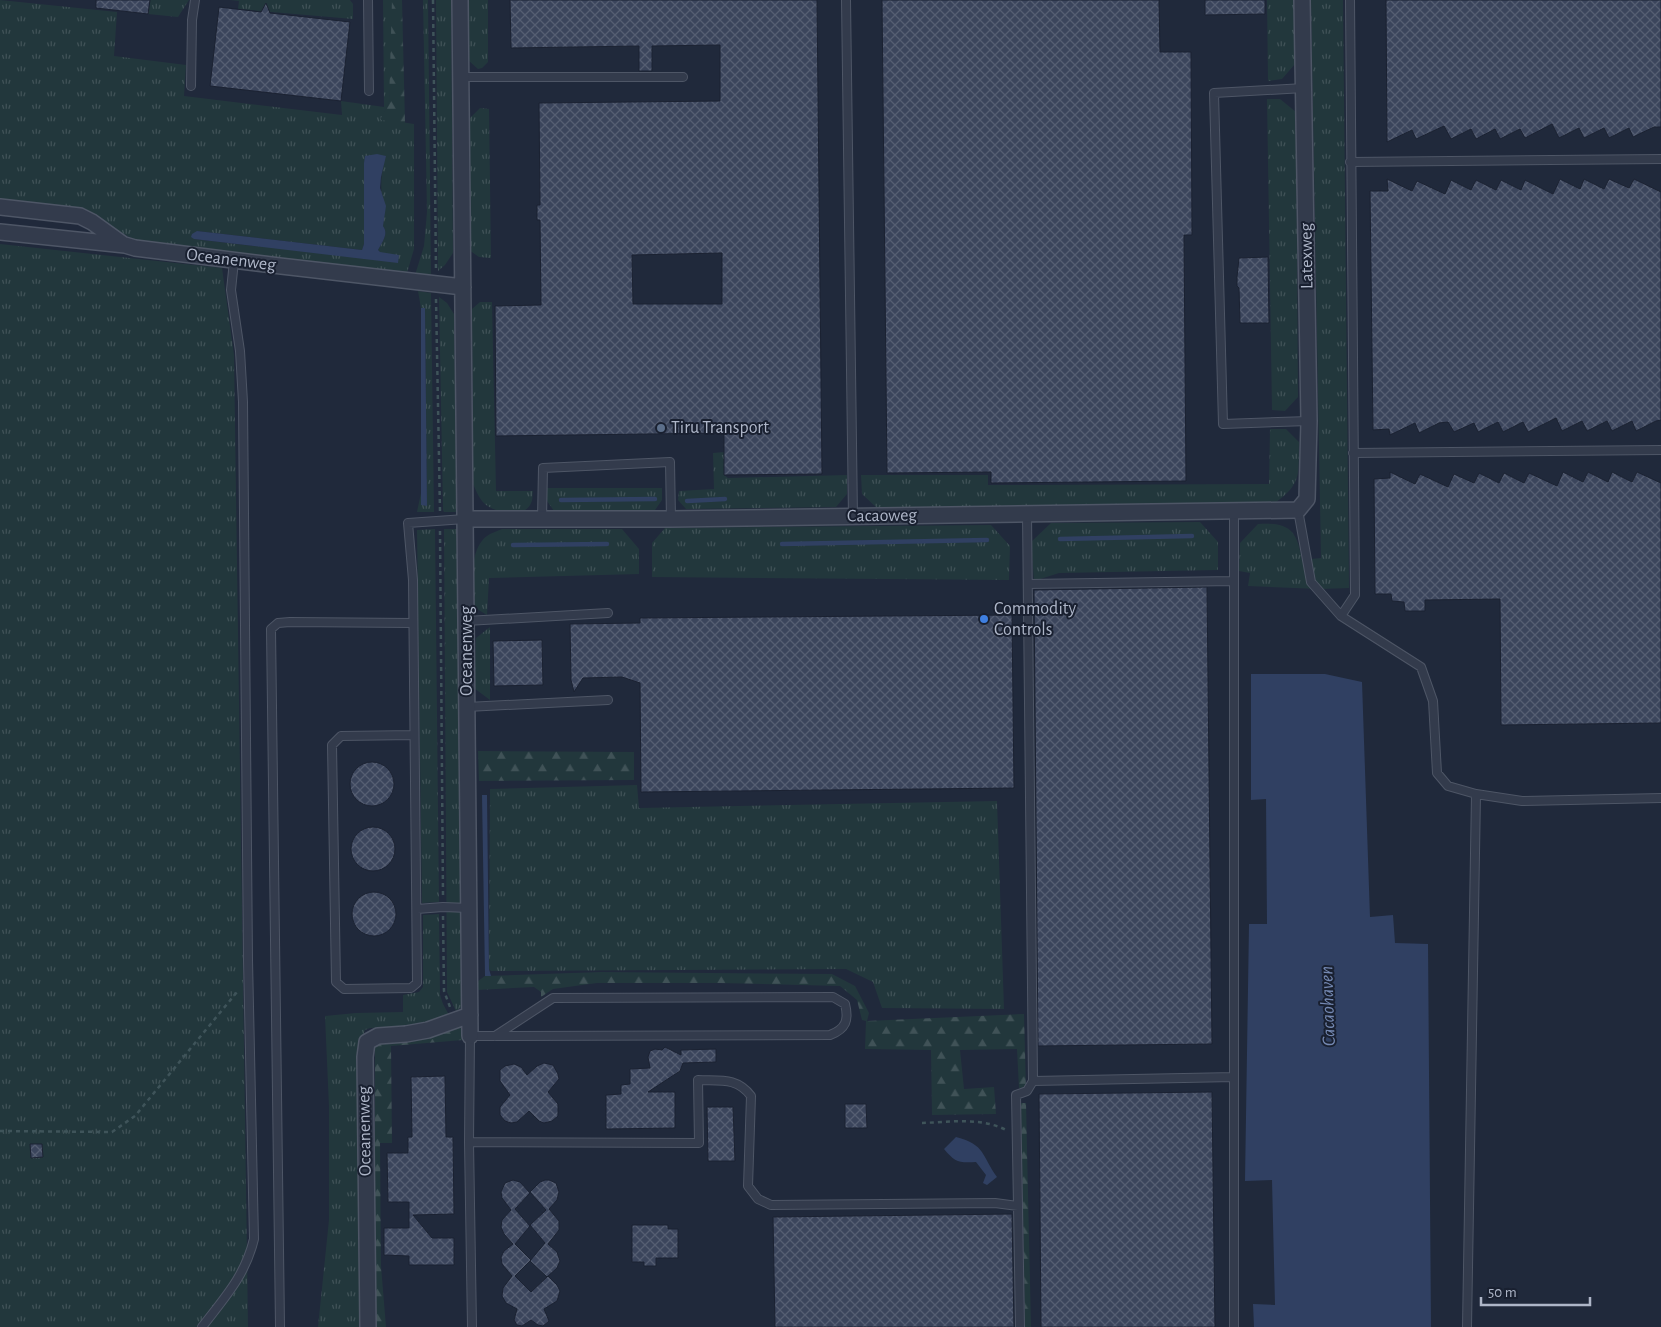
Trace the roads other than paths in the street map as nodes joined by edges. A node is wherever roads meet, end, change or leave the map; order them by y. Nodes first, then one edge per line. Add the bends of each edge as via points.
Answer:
1 (195, 0) edge
2 (368, 0) edge
3 (460, 0) edge
4 (846, 0) edge
5 (1302, 0) edge
6 (1350, 0) edge
7 (460, 77) junction
8 (683, 77) dead end
9 (191, 86) dead end
10 (1304, 88) junction
11 (369, 91) dead end
12 (1661, 160) edge
13 (1350, 162) junction
14 (0, 207) edge
15 (0, 232) edge
16 (125, 245) junction
17 (234, 261) junction
18 (463, 287) junction
19 (1309, 421) junction
20 (1661, 450) edge
21 (1354, 453) junction
22 (1298, 510) junction
23 (1234, 511) junction
24 (1027, 514) junction
25 (853, 517) junction
26 (465, 519) junction
27 (542, 519) junction
28 (671, 519) junction
29 (1234, 581) junction
30 (1028, 584) junction
31 (608, 614) dead end
32 (1341, 616) junction
33 (466, 621) junction
34 (413, 623) junction
35 (608, 700) dead end
36 (467, 707) junction
37 (414, 735) junction
38 (1476, 794) junction
39 (1661, 798) edge
40 (417, 908) junction
41 (469, 908) junction
42 (470, 1015) junction
43 (470, 1036) junction
44 (495, 1036) junction
45 (1234, 1077) junction
46 (1033, 1081) junction
47 (469, 1142) junction
48 (1018, 1206) junction
49 (202, 1327) edge
50 (280, 1327) edge
51 (368, 1327) edge
52 (472, 1327) edge
53 (1020, 1327) edge
54 (1234, 1327) edge
55 (1467, 1327) edge

1 - 9 lane
2 - 11 lane
3 - 7 street, Oceanenweg
4 - 25 lane
5 - 10 street, Latexweg
6 - 13 lane
7 - 8 lane
7 - 18 street, Oceanenweg
10 - 19 street, Latexweg
10 - 19 lane via 1214,93 1223,424
12 - 13 lane
13 - 21 lane
14 - 16 street via 80,216
15 - 16 street, Oceanenweg
16 - 17 street, Oceanenweg
17 - 18 street, Oceanenweg
17 - 49 lane via 231,290 240,350 243,402 248,979 254,1238 250,1257 239,1277
18 - 26 street, Oceanenweg
19 - 22 street, Latexweg via 1307,499
20 - 21 lane
21 - 32 lane via 1355,596
22 - 23 street, Cacaoweg
22 - 32 lane via 1311,582
23 - 24 street, Cacaoweg
23 - 29 lane
24 - 25 street, Cacaoweg
24 - 30 lane
25 - 28 street, Cacaoweg
26 - 27 street, Cacaoweg
26 - 33 street, Oceanenweg
26 - 34 lane via 408,523
27 - 28 street, Cacaoweg
27 - 28 lane via 543,468 670,462
29 - 30 lane
29 - 45 lane
30 - 46 lane
31 - 33 lane
32 - 38 lane via 1421,667 1434,701 1437,773 1448,786
33 - 36 street, Oceanenweg
34 - 37 lane
34 - 50 lane via 290,622 278,623 270,629
35 - 36 lane
36 - 41 street, Oceanenweg
37 - 40 lane
37 - 40 lane via 341,736 332,745 336,982 344,989 411,988 417,983
38 - 39 lane via 1522,801
38 - 55 lane
40 - 41 lane
41 - 42 street, Oceanenweg
42 - 43 street, Oceanenweg
42 - 51 street, Oceanenweg via 428,1030 378,1036 367,1042 364,1057
43 - 44 lane
43 - 47 lane
44 - 44 lane via 830,1035 840,1031 847,1013 845,1004 833,997 553,998
45 - 46 lane
45 - 54 lane
46 - 48 lane via 1028,1091 1016,1095
47 - 48 lane via 699,1143 698,1080 734,1082 751,1096 748,1186 758,1199 771,1205 995,1203
47 - 52 lane
48 - 53 lane

